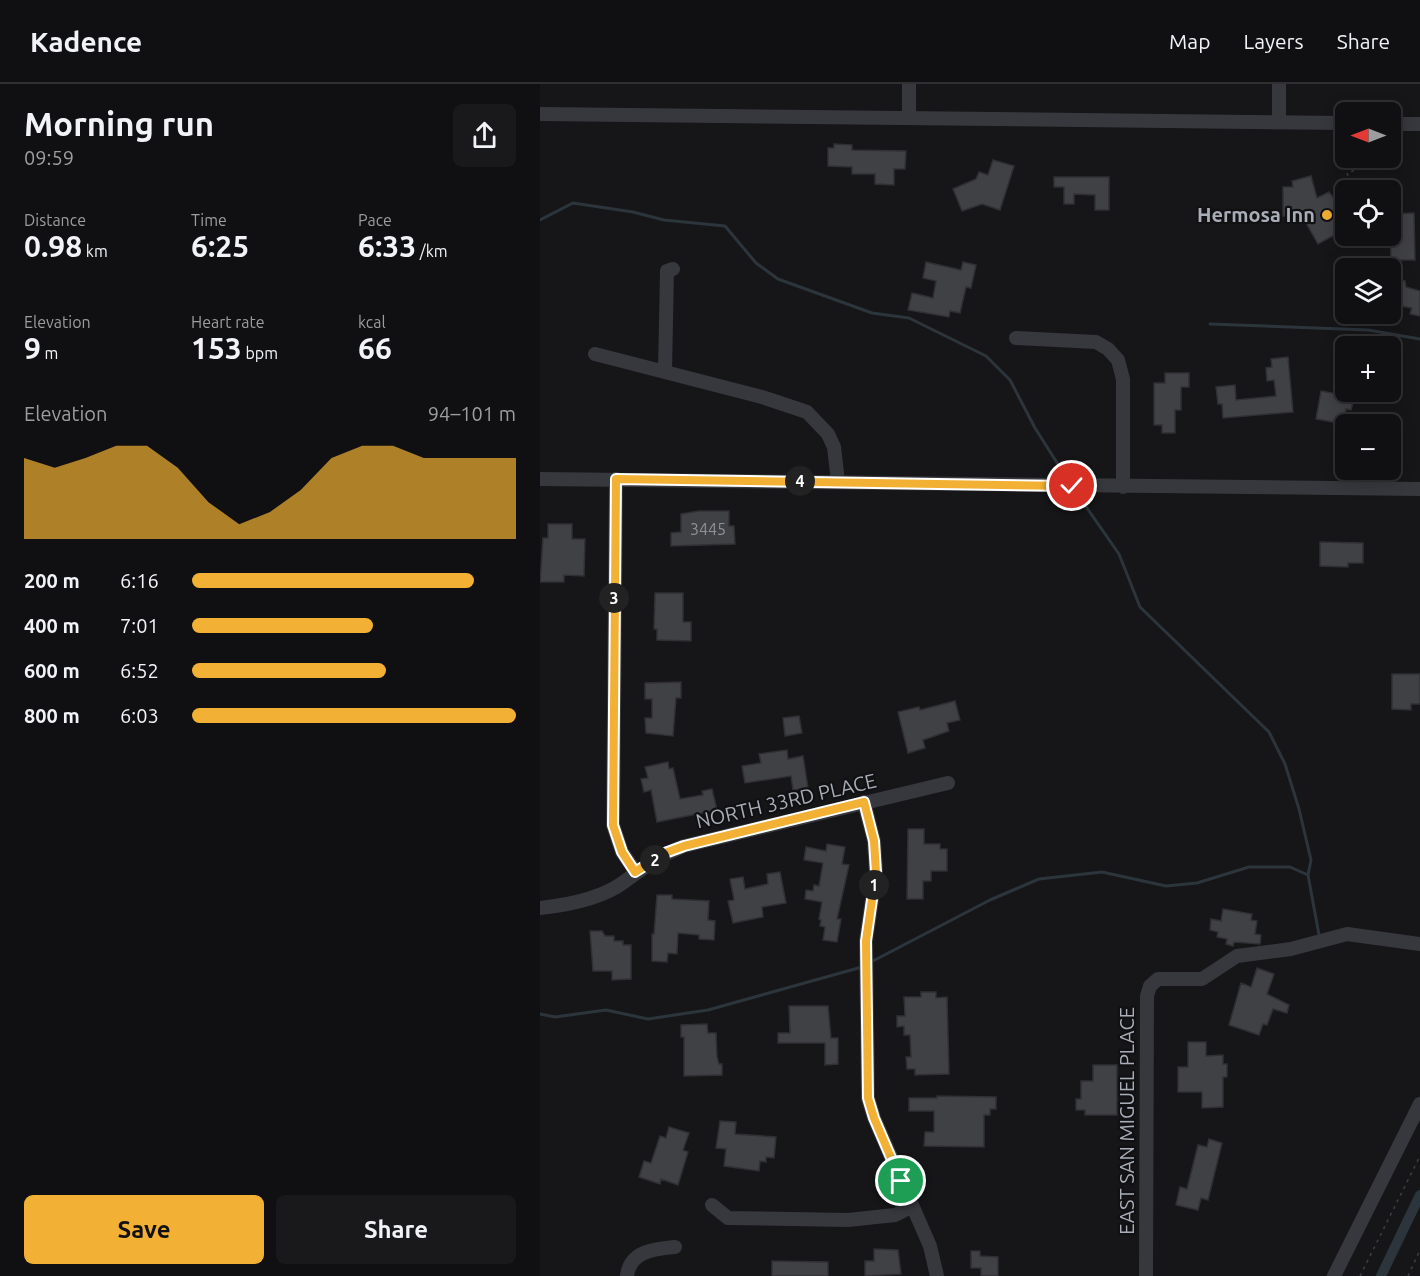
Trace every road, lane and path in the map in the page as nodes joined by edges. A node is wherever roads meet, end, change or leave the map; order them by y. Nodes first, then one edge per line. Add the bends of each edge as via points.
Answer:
1 (909, 84) edge
2 (1279, 84) edge
3 (540, 114) edge
4 (909, 117) junction
5 (1279, 122) junction
6 (1335, 123) edge
7 (1401, 124) edge
8 (1420, 124) edge
9 (1355, 168) edge
10 (1349, 180) edge
11 (673, 269) dead end
12 (1016, 338) dead end
13 (595, 354) dead end
14 (665, 371) junction
15 (540, 479) edge
16 (616, 479) junction
17 (838, 482) junction
18 (1123, 487) junction
19 (1420, 489) edge
20 (948, 783) dead end
21 (864, 802) junction
22 (635, 872) junction
23 (540, 908) edge
24 (1420, 944) edge
25 (1420, 1104) edge
26 (1420, 1156) edge
27 (712, 1205) dead end
28 (911, 1207) junction
29 (675, 1247) dead end
30 (1420, 1250) edge
31 (627, 1276) edge
32 (937, 1276) edge
33 (1146, 1276) edge
34 (1334, 1276) edge
35 (1360, 1276) edge
36 (1408, 1276) edge

1 - 4 street
2 - 5 street
3 - 4 street
4 - 5 street
5 - 6 street
7 - 8 street
9 - 10 path via 1347,173
11 - 14 street via 667,271
12 - 18 street via 1096,342 1118,360 1123,379
13 - 14 street
14 - 17 street via 807,412 828,434 834,447
15 - 16 street
16 - 17 street
16 - 22 street via 613,825 622,852
17 - 18 street
18 - 19 street
20 - 21 street, NORTH 33RD PLACE
21 - 22 street, NORTH 33RD PLACE via 684,846
21 - 28 street via 874,841 876,872 867,928 868,1098
22 - 23 street, NORTH 33RD PLACE via 596,896
24 - 33 street, EAST SAN MIGUEL PLACE via 1347,934 1291,949 1237,956 1202,979 1158,979 1150,986
25 - 34 street
26 - 35 path
27 - 28 street via 728,1218 848,1220 895,1215
28 - 32 street via 930,1246
29 - 31 street via 636,1256
30 - 36 path

